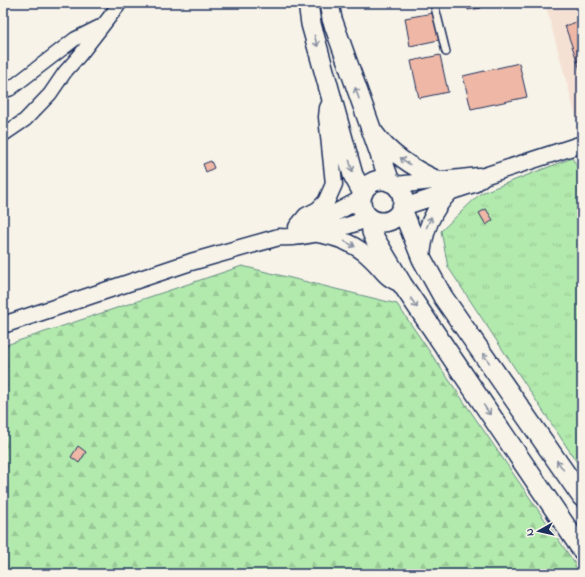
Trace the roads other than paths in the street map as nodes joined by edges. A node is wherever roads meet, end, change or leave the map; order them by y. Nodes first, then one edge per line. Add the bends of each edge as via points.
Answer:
1 (117, 3) edge
2 (308, 3) edge
3 (329, 3) edge
4 (434, 3) edge
5 (103, 25) junction
6 (446, 52) dead end
7 (3, 91) edge
8 (332, 100) junction
9 (368, 124) junction
10 (3, 135) edge
11 (582, 144) edge
12 (484, 176) junction
13 (439, 180) junction
14 (393, 184) junction
15 (451, 191) junction
16 (362, 196) junction
17 (402, 208) junction
18 (370, 219) junction
19 (298, 227) junction
20 (313, 233) junction
21 (279, 237) junction
22 (422, 259) junction
23 (402, 284) junction
24 (3, 325) edge
25 (582, 497) edge
26 (582, 550) edge

1 - 5 street via 118,6
2 -> 8 main road via 311,24
9 -> 3 main road via 332,19
4 - 6 lane
5 - 7 street via 75,39 10,89
5 - 10 street via 50,94 25,120
8 -> 16 main road via 353,175
8 - 19 street via 327,117 334,184 326,202 306,216
13 -> 9 street via 401,159
9 - 14 main road
11 - 12 street
12 - 13 street
12 - 15 street via 474,184
13 - 14 street
14 - 16 main road via 384,180 372,183
14 - 17 main road via 402,195
15 - 17 street
22 -> 15 street via 424,239 431,218
16 - 18 main road via 363,209
16 - 19 street via 322,220
17 - 18 main road via 389,222
17 - 22 main road
18 - 20 street
18 - 23 main road via 375,239
19 - 21 street via 288,230
20 - 21 street via 292,238
20 -> 23 street via 336,238 355,246 372,259 389,280
21 - 24 street via 191,262
25 -> 22 main road via 442,297
23 -> 26 main road

